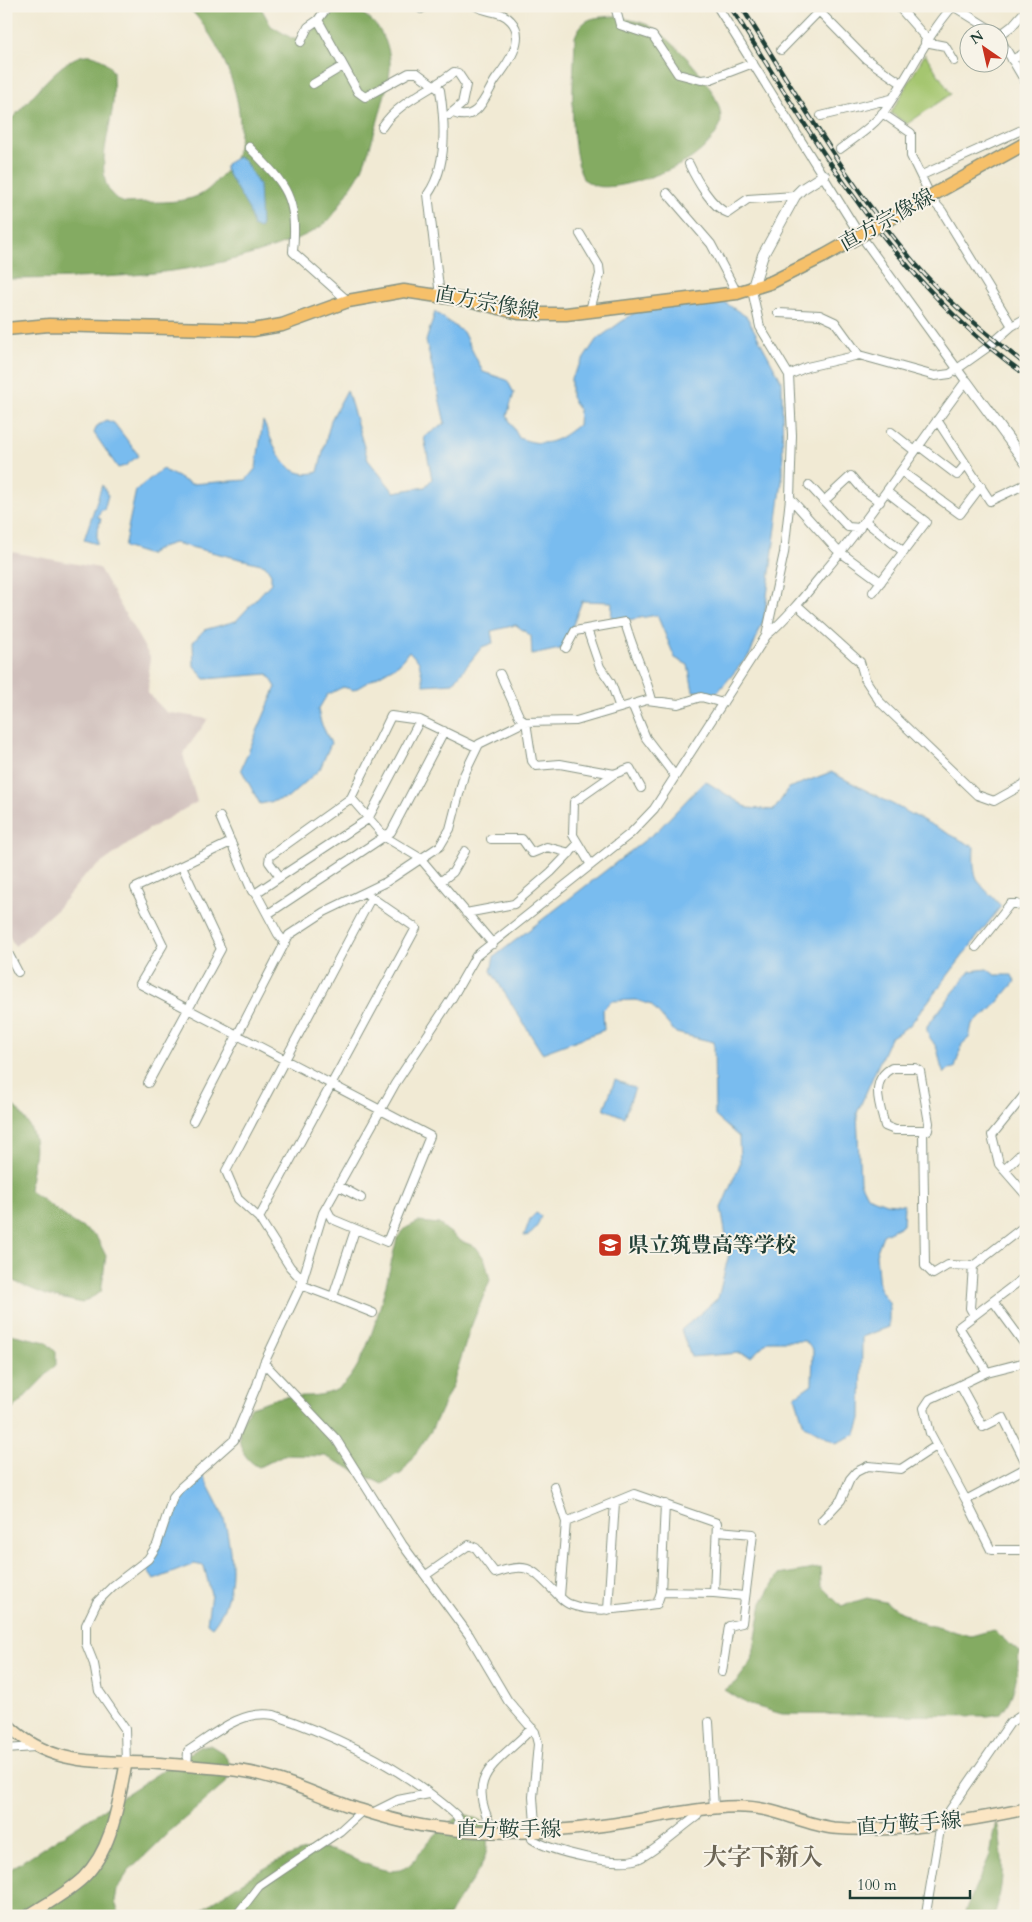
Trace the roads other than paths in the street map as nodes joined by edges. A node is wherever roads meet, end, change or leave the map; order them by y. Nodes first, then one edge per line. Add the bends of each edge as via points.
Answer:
1 (304, 6) edge
2 (311, 6) edge
3 (328, 6) edge
4 (476, 6) edge
5 (615, 6) edge
6 (717, 6) edge
7 (898, 6) edge
8 (819, 8) edge
9 (1026, 10) edge
10 (318, 20) junction
11 (979, 22) edge
12 (1010, 28) edge
13 (926, 40) junction
14 (301, 42) dead end
15 (781, 50) dead end
16 (1026, 52) edge
17 (1010, 56) edge
18 (1012, 60) junction
19 (954, 61) dead end
20 (753, 63) junction
21 (343, 66) junction
22 (901, 83) junction
23 (1026, 83) edge
24 (313, 84) dead end
25 (434, 85) junction
26 (891, 99) junction
27 (453, 112) junction
28 (882, 113) junction
29 (821, 116) dead end
30 (444, 120) junction
31 (382, 127) dead end
32 (1026, 128) edge
33 (1026, 143) edge
34 (249, 147) dead end
35 (840, 149) dead end
36 (688, 164) dead end
37 (824, 175) junction
38 (922, 175) junction
39 (667, 193) dead end
40 (795, 196) junction
41 (580, 234) dead end
42 (752, 290) junction
43 (737, 293) junction
44 (440, 296) junction
45 (348, 301) junction
46 (590, 310) junction
47 (778, 313) dead end
48 (1026, 318) edge
49 (1012, 326) junction
50 (6, 330) edge
51 (859, 355) junction
52 (958, 369) junction
53 (789, 375) junction
54 (966, 381) junction
55 (937, 420) junction
56 (892, 432) dead end
57 (917, 448) junction
58 (1026, 463) edge
59 (966, 464) junction
60 (901, 472) junction
61 (1026, 484) edge
62 (809, 485) dead end
63 (980, 486) junction
64 (887, 492) junction
65 (790, 498) junction
66 (824, 501) junction
67 (880, 502) junction
68 (865, 521) junction
69 (860, 528) junction
70 (904, 552) junction
71 (841, 553) junction
72 (881, 582) junction
73 (873, 592) dead end
74 (797, 605) junction
75 (587, 629) junction
76 (766, 636) junction
77 (566, 648) dead end
78 (500, 674) dead end
79 (652, 700) junction
80 (722, 703) junction
81 (632, 704) junction
82 (620, 708) junction
83 (420, 720) junction
84 (525, 722) junction
85 (444, 731) junction
86 (476, 747) junction
87 (614, 774) junction
88 (675, 776) junction
89 (1026, 783) edge
90 (641, 788) dead end
91 (351, 798) junction
92 (220, 817) dead end
93 (368, 819) junction
94 (385, 838) junction
95 (491, 839) dead end
96 (231, 842) junction
97 (577, 845) junction
98 (465, 851) dead end
99 (570, 853) junction
100 (420, 858) junction
101 (591, 865) junction
102 (182, 866) junction
103 (280, 877) junction
104 (440, 882) junction
105 (365, 891) junction
106 (256, 893) junction
107 (371, 898) junction
108 (1026, 909) edge
109 (268, 914) junction
110 (466, 914) junction
111 (285, 943) junction
112 (493, 944) junction
113 (976, 947) dead end
114 (6, 949) edge
115 (18, 972) dead end
116 (188, 1010) junction
117 (237, 1035) junction
118 (285, 1060) junction
119 (148, 1083) dead end
120 (333, 1084) junction
121 (1026, 1093) edge
122 (380, 1110) junction
123 (193, 1121) dead end
124 (922, 1131) junction
125 (1026, 1149) edge
126 (1004, 1170) junction
127 (339, 1186) junction
128 (1026, 1195) edge
129 (361, 1198) dead end
130 (326, 1208) junction
131 (259, 1218) junction
132 (1026, 1225) edge
133 (355, 1230) junction
134 (974, 1266) junction
135 (1026, 1276) edge
136 (302, 1283) junction
137 (333, 1297) junction
138 (993, 1300) junction
139 (373, 1313) dead end
140 (974, 1315) junction
141 (1026, 1346) edge
142 (1026, 1362) edge
143 (264, 1363) junction
144 (987, 1372) junction
145 (960, 1385) junction
146 (936, 1446) junction
147 (1026, 1463) edge
148 (1026, 1468) edge
149 (554, 1486) dead end
150 (966, 1500) junction
151 (615, 1502) junction
152 (665, 1504) junction
153 (822, 1520) dead end
154 (566, 1522) junction
155 (718, 1530) junction
156 (1026, 1550) edge
157 (426, 1575) junction
158 (661, 1592) junction
159 (714, 1593) junction
160 (560, 1596) junction
161 (744, 1596) junction
162 (608, 1610) junction
163 (722, 1672) dead end
164 (1026, 1712) edge
165 (709, 1722) dead end
166 (6, 1723) edge
167 (532, 1728) junction
168 (35, 1747) junction
169 (6, 1750) edge
170 (126, 1764) junction
171 (187, 1766) junction
172 (429, 1794) junction
173 (714, 1808) junction
174 (1026, 1809) edge
175 (700, 1810) junction
176 (367, 1812) junction
177 (941, 1822) junction
178 (457, 1830) junction
179 (494, 1831) junction
180 (532, 1832) junction
181 (28, 1916) edge
182 (236, 1916) edge
183 (921, 1916) edge

1 - 2 street
3 - 10 street
4 - 27 street via 511,20 516,32 513,54 483,105 465,114
5 - 20 street via 620,25 653,36 678,74 711,79
6 - 20 street
7 - 13 street
8 - 15 street
8 - 22 street via 866,59
9 - 12 street
10 - 14 street via 308,26
10 - 21 street
11 - 13 street via 953,6
13 - 19 street via 945,46
13 - 22 street
16 - 18 street
17 - 18 street
18 - 23 street
20 - 37 street
21 - 24 street
21 - 25 street via 358,92 365,97 410,73 417,73
22 - 26 street
25 - 27 street via 454,72 458,73 466,85 462,104
25 - 30 street via 440,90
25 - 31 street via 392,112
26 - 28 street
26 - 29 street
27 - 30 street
28 - 35 street via 865,131
28 - 38 street via 911,133 911,156
30 - 44 street via 436,182 428,194
32 - 38 street
33 - 42 main road, 直方宗像線, bridge via 824,256
34 - 45 street via 284,185 292,201 293,252
36 - 40 street via 698,184 722,211 728,213 748,199
37 - 40 street
37 - 52 street via 861,236
38 - 49 street via 933,201
39 - 43 street via 711,244
40 - 42 street via 763,256
41 - 46 street via 599,266 600,274
42 - 43 main road, 直方宗像線
42 - 53 street via 760,327
43 - 46 main road, 直方宗像線
44 - 45 main road, 直方宗像線 via 404,291
44 - 46 main road, 直方宗像線 via 519,313 566,314
45 - 50 main road, 直方宗像線 via 282,325 253,330 49,326
47 - 51 street via 820,315 835,322
48 - 49 street
49 - 52 street
51 - 52 street via 935,376
51 - 53 street via 807,367
52 - 54 street
53 - 65 street via 792,435
54 - 55 street
54 - 58 street
55 - 57 street
55 - 59 street
56 - 57 street
57 - 59 street via 957,474
57 - 60 street
59 - 63 street
60 - 63 street via 960,514
60 - 64 street
61 - 63 street via 990,501
62 - 66 street
64 - 67 street
64 - 70 street via 926,522
65 - 71 street
65 - 76 street via 784,553
66 - 67 street via 851,476
66 - 69 street via 848,527
67 - 68 street
68 - 69 street
68 - 70 street
69 - 71 street
70 - 72 street
71 - 72 street
71 - 74 street
72 - 73 street
74 - 76 street
74 - 89 street via 860,662 865,679 880,702 977,794 994,800
75 - 77 street via 575,631
75 - 79 street via 626,622 630,643 641,664
75 - 82 street via 600,667 611,683
76 - 80 street
78 - 84 street via 519,716
79 - 80 street via 678,704 701,697
79 - 81 street
80 - 88 street
81 - 82 street
81 - 88 street via 646,738
82 - 84 street via 576,721
83 - 85 street
83 - 91 street via 391,716
83 - 93 street
84 - 86 street
84 - 87 street via 532,762 536,766 560,764
85 - 86 street
85 - 94 street
86 - 100 street via 464,775 450,829 440,846
87 - 90 street via 630,768
87 - 97 street via 574,802 573,835
88 - 101 street via 654,809 631,833
91 - 93 street
91 - 103 street via 270,856 269,862
92 - 96 street
93 - 94 street
93 - 103 street
94 - 100 street
94 - 109 street
95 - 99 street via 522,839 532,853 547,847
96 - 102 street
96 - 106 street via 252,891
97 - 99 street
97 - 101 street
98 - 104 street via 453,872
99 - 110 street via 514,904
100 - 104 street
100 - 105 street via 386,882
101 - 112 street
102 - 116 street via 221,949
102 - 116 street via 135,888 163,945 140,984
103 - 106 street
104 - 110 street
105 - 107 street
105 - 111 street via 324,912 289,935
106 - 109 street
107 - 118 street
107 - 120 street via 416,928
108 - 113 street via 1010,904
109 - 111 street
110 - 112 street
111 - 117 street
112 - 122 street via 476,956
114 - 115 street
116 - 117 street
116 - 119 street
117 - 118 street
117 - 123 street
118 - 120 street
118 - 131 street via 226,1171 238,1199
120 - 122 street
120 - 131 street
121 - 126 street via 992,1135 998,1164
122 - 127 street
122 - 133 street via 430,1136 387,1242
124 - 124 street via 895,1130 885,1126 877,1089 887,1070 916,1068 920,1071 930,1123 928,1130
124 - 134 street via 925,1266 933,1274 948,1265
125 - 126 street
126 - 128 street
127 - 129 street
127 - 130 street
130 - 133 street via 332,1220
130 - 136 street
131 - 136 street
132 - 134 street
133 - 137 street
134 - 140 street via 970,1308
135 - 138 street
136 - 137 street
136 - 143 street
137 - 139 street
138 - 140 street
138 - 141 street
140 - 144 street via 959,1327
142 - 144 street
143 - 157 street via 336,1439 402,1544
143 - 170 street via 234,1440 180,1488 173,1497 157,1545 148,1559 97,1602 86,1625 86,1644 99,1691 125,1729
144 - 145 street
145 - 146 street via 930,1399 924,1408
145 - 147 street via 983,1427 1002,1417
146 - 150 street
146 - 153 street via 900,1469 868,1466 856,1472 836,1508
148 - 150 street
149 - 154 street
150 - 156 street via 991,1550
151 - 152 street via 634,1494
151 - 154 street
151 - 162 street
152 - 155 street via 717,1523
152 - 158 street
154 - 160 street
155 - 159 street
155 - 161 street via 752,1534
157 - 160 street via 469,1545 476,1548 495,1573 518,1566 531,1570
157 - 167 street via 469,1635 508,1701
158 - 159 street
158 - 162 street via 658,1604
159 - 161 street
160 - 162 street via 568,1604
161 - 163 street via 742,1623 729,1626
164 - 177 street via 1010,1723
165 - 173 street
166 - 168 main road, 直方鞍手線
167 - 179 street via 489,1769 481,1784 484,1811
167 - 180 street via 538,1744
168 - 169 street
168 - 170 main road, 直方鞍手線 via 72,1760
170 - 171 main road, 直方鞍手線
170 - 181 main road via 116,1819 84,1878
171 - 172 street via 188,1751 239,1719 263,1713 290,1721 387,1764
171 - 176 main road, 直方鞍手線 via 244,1772 292,1784
172 - 176 street via 398,1800
172 - 178 street via 456,1815 459,1820
173 - 175 main road, 直方鞍手線
173 - 177 main road, 直方鞍手線 via 766,1810 830,1827 890,1828
174 - 177 main road, 直方鞍手線
175 - 180 main road, 直方鞍手線 via 602,1826
175 - 180 street via 696,1817 640,1858 629,1861 569,1854 540,1844 532,1839
176 - 178 main road, 直方鞍手線 via 409,1823
176 - 182 street via 259,1886
177 - 183 street via 926,1912
178 - 179 main road, 直方鞍手線
179 - 180 main road, 直方鞍手線

